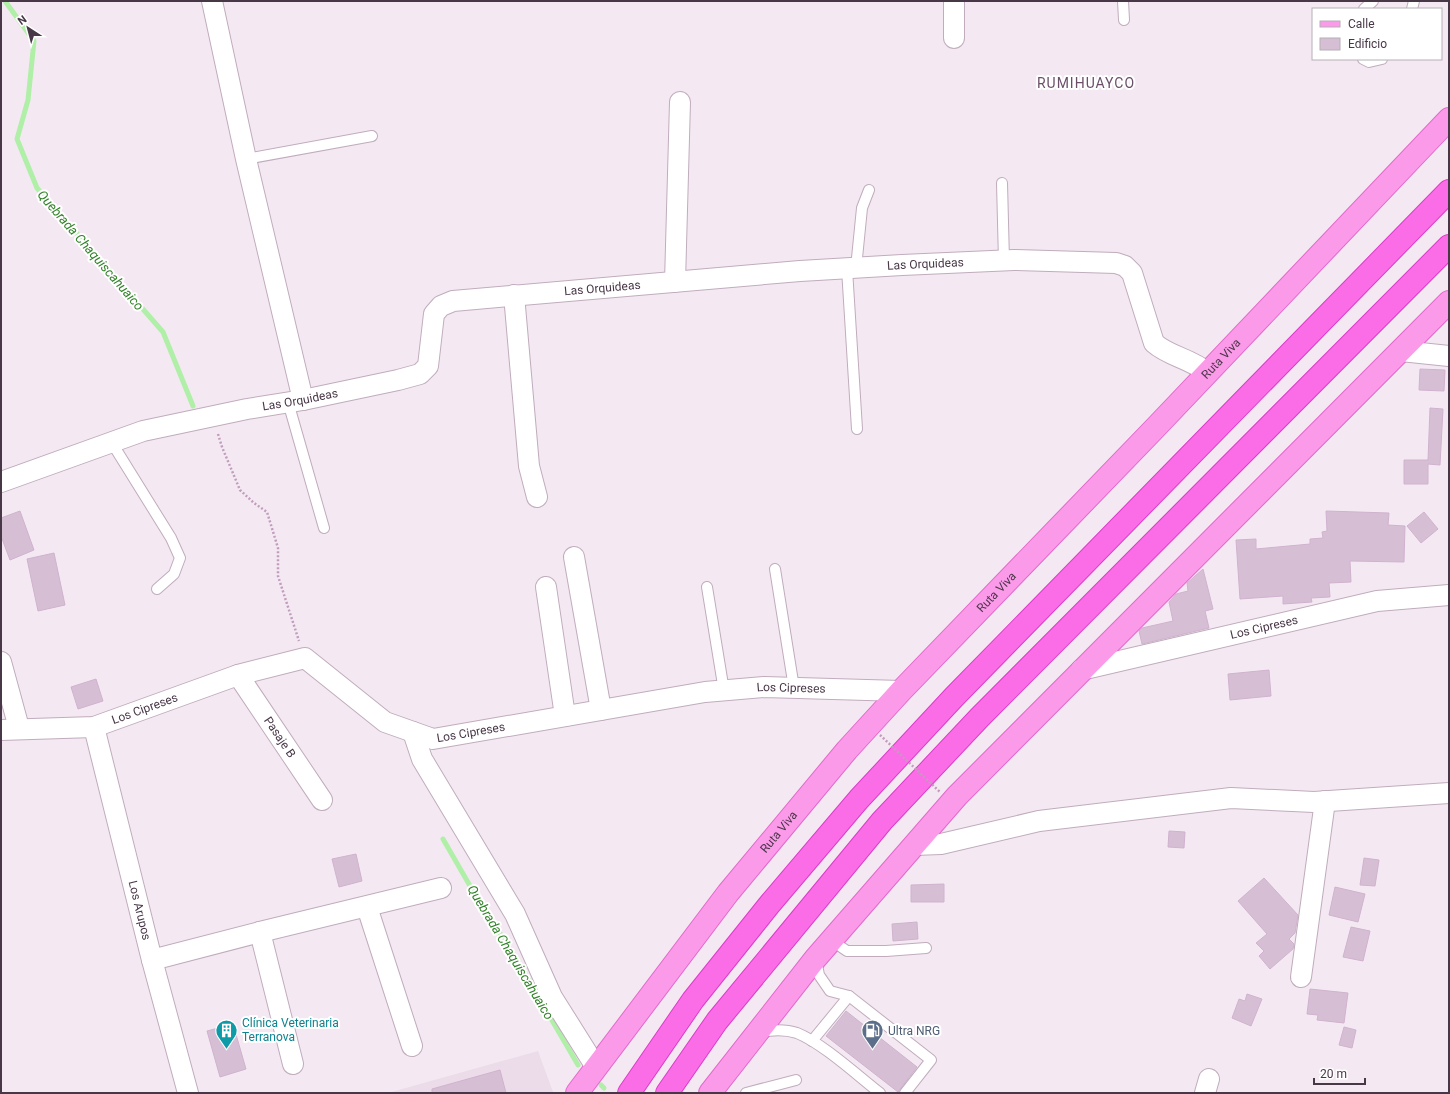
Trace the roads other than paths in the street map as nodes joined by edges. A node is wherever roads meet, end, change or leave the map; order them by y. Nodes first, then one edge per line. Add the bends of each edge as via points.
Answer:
1 (212, 1) edge
2 (954, 1) edge
3 (1123, 1) edge
4 (1373, 1) edge
5 (1365, 8) edge
6 (1124, 20) dead end
7 (954, 38) dead end
8 (1365, 60) edge
9 (1378, 60) edge
10 (680, 102) dead end
11 (1449, 119) edge
12 (372, 136) dead end
13 (246, 159) junction
14 (1002, 183) dead end
15 (869, 190) dead end
16 (1449, 191) edge
17 (1449, 246) edge
18 (1004, 261) junction
19 (851, 268) junction
20 (675, 282) junction
21 (514, 295) junction
22 (1449, 302) edge
23 (1401, 351) junction
24 (1449, 356) edge
25 (1208, 374) junction
26 (296, 401) junction
27 (858, 429) dead end
28 (112, 443) junction
29 (1, 482) edge
30 (537, 497) dead end
31 (324, 528) dead end
32 (574, 557) dead end
33 (775, 570) dead end
34 (546, 587) dead end
35 (707, 587) dead end
36 (157, 589) dead end
37 (1449, 595) edge
38 (1, 662) edge
39 (1082, 670) junction
40 (238, 675) junction
41 (794, 688) junction
42 (724, 691) junction
43 (901, 691) junction
44 (601, 710) junction
45 (565, 716) junction
46 (94, 727) junction
47 (10, 729) edge
48 (413, 732) junction
49 (1449, 793) edge
50 (322, 800) dead end
51 (1325, 801) junction
52 (914, 845) junction
53 (441, 888) dead end
54 (367, 906) junction
55 (260, 932) junction
56 (831, 940) junction
57 (926, 948) dead end
58 (815, 959) junction
59 (152, 960) junction
60 (1301, 977) dead end
61 (849, 996) junction
62 (756, 1032) junction
63 (812, 1041) junction
64 (412, 1046) dead end
65 (293, 1064) dead end
66 (596, 1066) junction
67 (796, 1080) dead end
68 (188, 1093) edge
69 (577, 1093) edge
70 (629, 1093) edge
71 (668, 1093) edge
72 (710, 1093) edge
73 (746, 1093) edge
74 (880, 1093) edge
75 (905, 1093) edge

1 - 13 street
2 - 7 street
3 - 6 lane
4 - 5 lane
8 - 9 lane
10 - 20 street
11 - 25 main road, Ruta Viva
12 - 13 lane
13 - 26 street
14 - 18 lane
15 - 19 lane via 862,208
16 - 70 highway via 959,691 859,799 693,1000
17 - 71 highway via 979,718 882,821 717,1021
18 - 19 street, Las Orquideas
18 - 25 street, Las Orquideas via 1116,263 1126,266 1132,273 1154,343 1162,350 1195,364
19 - 20 street, Las Orquideas
19 - 27 lane
20 - 21 street, Las Orquideas
21 - 26 street, Las Orquideas via 453,301 441,306 434,314 428,366 420,374
21 - 30 street via 529,466
22 - 23 main road
23 - 24 street
23 - 39 main road
25 - 43 main road, Ruta Viva
26 - 28 street, Las Orquideas via 143,431
26 - 31 lane
28 - 29 street, Las Orquideas
28 - 36 lane via 171,538 180,558 174,574
32 - 44 street
33 - 41 lane
34 - 45 street
35 - 42 lane
37 - 39 street, Los Cipreses via 1377,601
38 - 47 street
39 - 52 main road via 957,796
40 - 46 street, Los Cipreses
40 - 48 street, Los Cipreses via 305,658 386,722
40 - 50 street, Pasaje B
41 - 42 street, Los Cipreses via 764,687
41 - 43 street, Los Cipreses
42 - 44 street, Los Cipreses
43 - 66 main road, Ruta Viva via 806,798 728,893
44 - 45 street, Los Cipreses
45 - 48 street, Los Cipreses via 433,739
46 - 47 street, Los Cipreses
46 - 59 street, Los Arupos
48 - 66 street via 422,759 515,914 552,997
49 - 51 street
51 - 52 street via 1231,798 1039,821 941,844
51 - 60 street
52 - 56 main road
53 - 54 street
54 - 55 street
54 - 64 street
55 - 59 street
55 - 65 street
56 - 57 lane via 846,950
56 - 58 main road
58 - 61 lane via 819,975 830,991
58 - 62 main road
59 - 68 street, Los Arupos
61 - 63 lane
61 - 75 lane via 931,1060
62 - 63 lane via 795,1032
62 - 72 main road
63 - 74 lane
66 - 69 main road, Ruta Viva
67 - 73 lane

